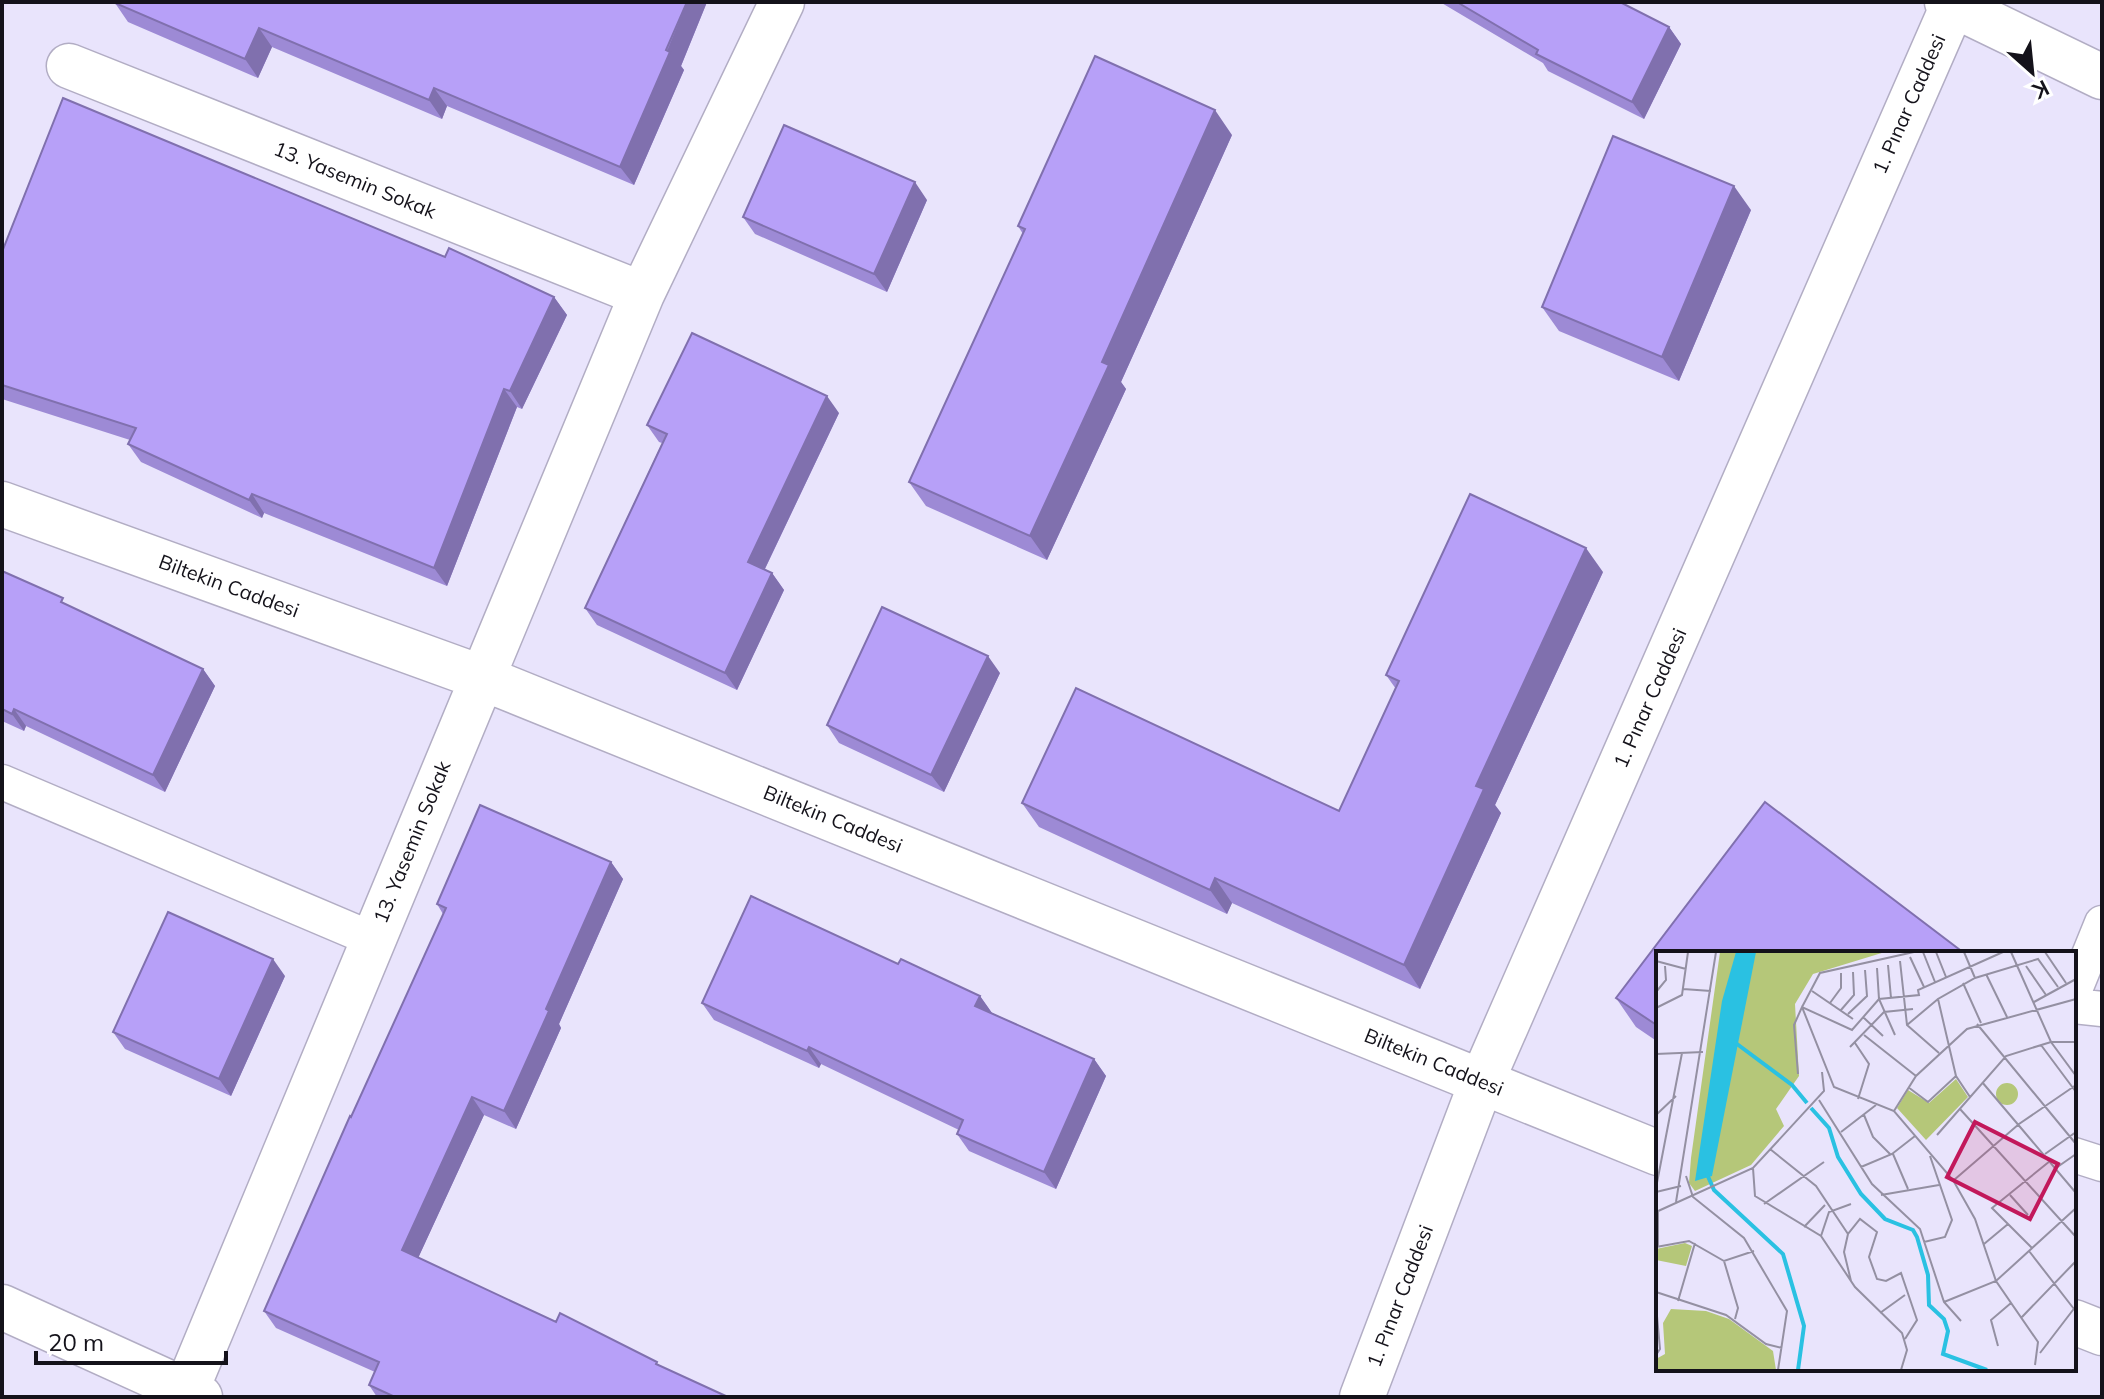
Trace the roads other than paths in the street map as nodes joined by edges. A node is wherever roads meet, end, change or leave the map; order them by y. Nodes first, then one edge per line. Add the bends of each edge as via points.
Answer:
1 (782, 2) edge
2 (1950, 4) edge
3 (69, 66) dead end
4 (2102, 77) edge
5 (642, 294) junction
6 (2, 504) edge
7 (480, 677) junction
8 (2, 782) edge
9 (2102, 923) edge
10 (372, 939) junction
11 (2076, 987) edge
12 (2076, 1006) edge
13 (2102, 1009) edge
14 (1482, 1081) junction
15 (1656, 1152) edge
16 (2076, 1156) edge
17 (2102, 1164) edge
18 (2, 1307) edge
19 (2076, 1323) edge
20 (2102, 1333) edge
21 (193, 1394) edge
22 (1362, 1397) edge

1 - 5 street, 13. Yasemin Sokak
2 - 4 street
2 - 14 street, 1. Pınar Caddesi
3 - 5 street, 13. Yasemin Sokak
5 - 7 street, 13. Yasemin Sokak
6 - 7 street, Biltekin Caddesi
7 - 10 street, 13. Yasemin Sokak
7 - 14 street, Biltekin Caddesi
8 - 10 lane
9 - 11 lane
10 - 21 street, 13. Yasemin Sokak
12 - 13 lane
14 - 15 street, Biltekin Caddesi
14 - 22 street, 1. Pınar Caddesi
16 - 17 lane
18 - 21 street
19 - 20 street

